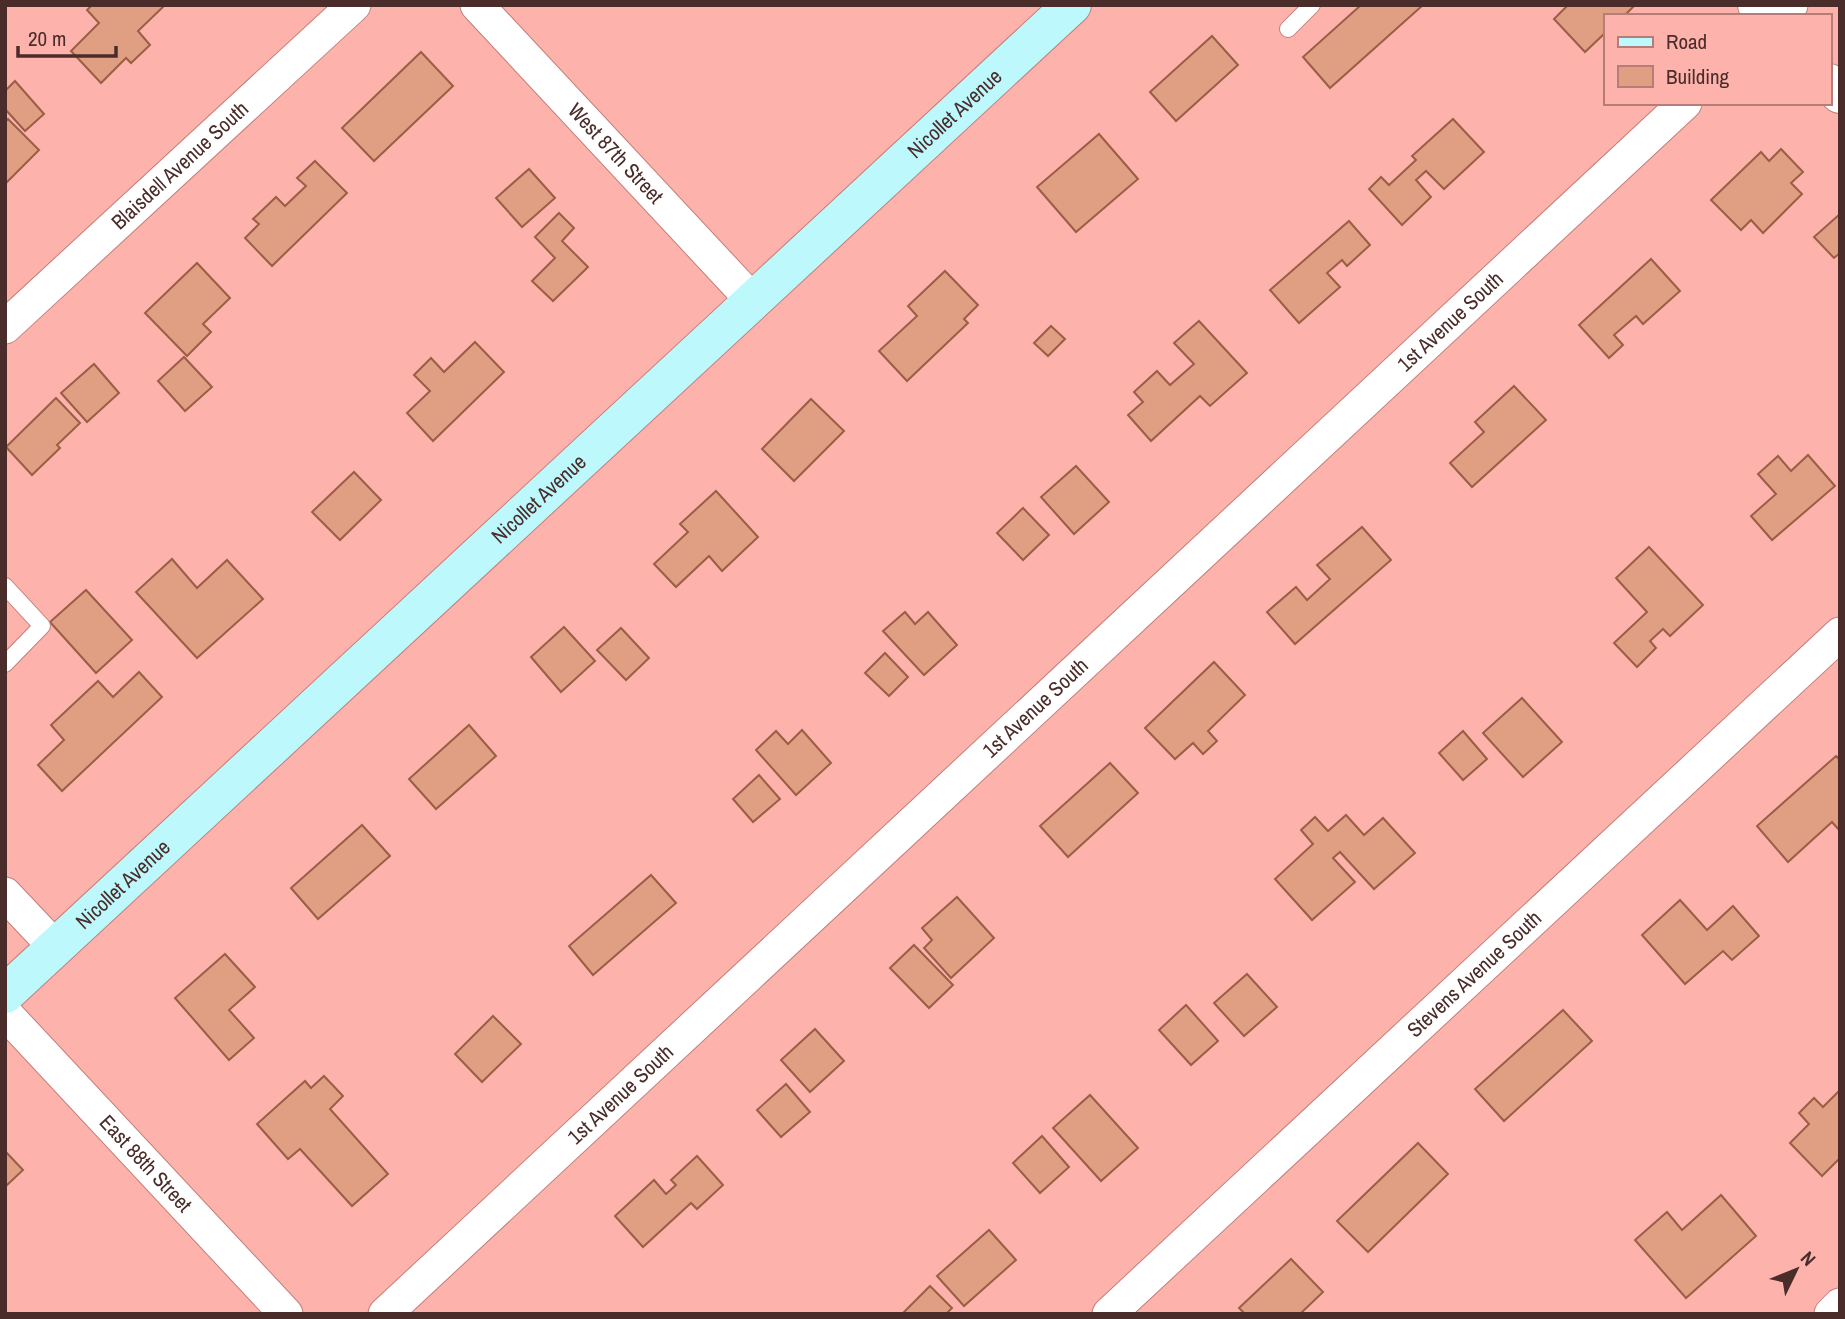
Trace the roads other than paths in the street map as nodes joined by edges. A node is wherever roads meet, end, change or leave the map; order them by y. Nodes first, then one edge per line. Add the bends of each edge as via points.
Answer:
1 (354, 5) edge
2 (477, 5) edge
3 (1072, 5) edge
4 (1312, 5) edge
5 (1288, 29) dead end
6 (1683, 105) edge
7 (753, 301) junction
8 (5, 327) edge
9 (5, 586) edge
10 (1840, 634) edge
11 (5, 664) edge
12 (5, 894) edge
13 (55, 947) junction
14 (5, 994) edge
15 (5, 1013) edge
16 (1840, 1305) edge
17 (286, 1314) edge
18 (385, 1314) edge
19 (1109, 1314) edge
20 (1831, 1314) edge

1 - 8 street, Blaisdell Avenue South
2 - 7 street, West 87th Street
3 - 7 main road, Nicollet Avenue
4 - 5 lane
6 - 18 street, 1st Avenue South
7 - 13 main road, Nicollet Avenue
9 - 11 lane via 42,626
10 - 19 street, Stevens Avenue South
12 - 13 street
13 - 14 main road, Nicollet Avenue
15 - 17 street, East 88th Street
16 - 20 street

